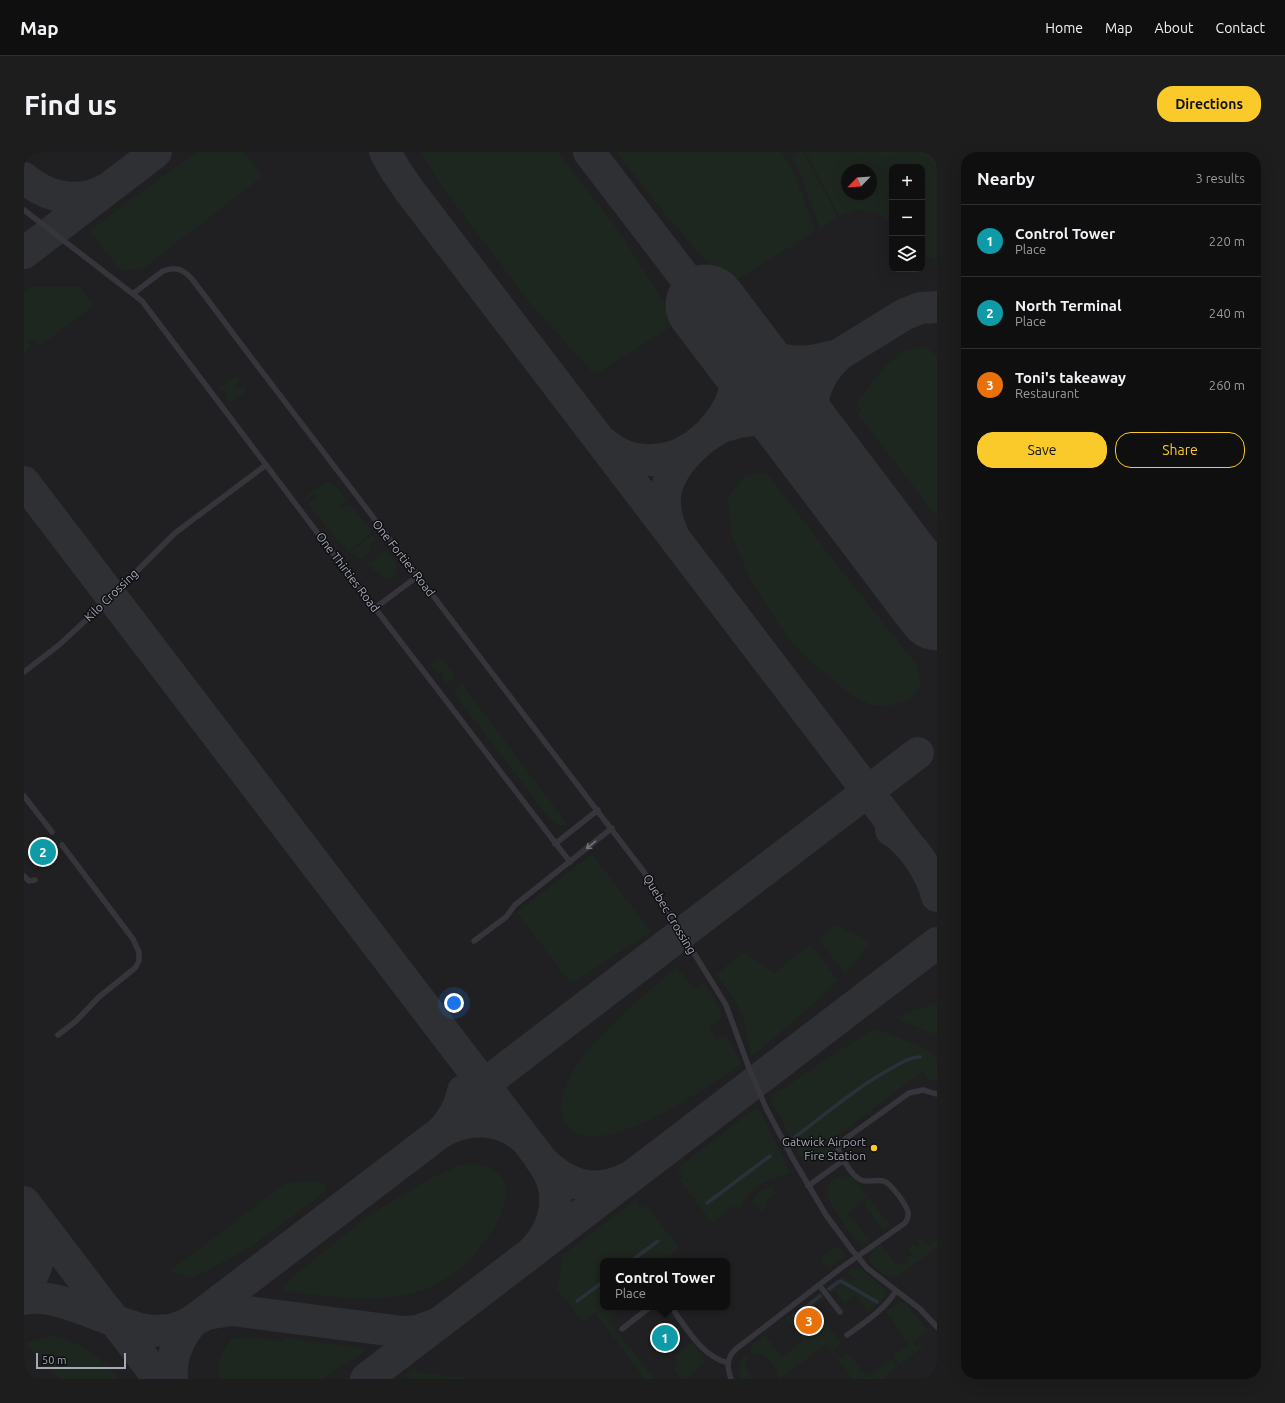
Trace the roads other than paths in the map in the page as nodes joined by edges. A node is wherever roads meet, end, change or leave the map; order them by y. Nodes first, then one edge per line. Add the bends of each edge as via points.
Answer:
1 (24, 210) edge
2 (134, 293) junction
3 (266, 465) junction
4 (418, 576) junction
5 (375, 608) junction
6 (24, 672) edge
7 (24, 796) edge
8 (598, 810) junction
9 (612, 828) junction
10 (52, 832) dead end
11 (62, 844) dead end
12 (555, 844) junction
13 (629, 851) joint
14 (570, 862) junction
15 (25, 878) edge
16 (35, 880) dead end
17 (474, 941) dead end
18 (58, 1035) dead end
19 (937, 1094) edge
20 (844, 1160) junction
21 (808, 1186) junction
22 (857, 1256) junction
23 (819, 1285) junction
24 (896, 1291) junction
25 (646, 1310) edge
26 (672, 1310) edge
27 (840, 1312) dead end
28 (937, 1327) edge
29 (622, 1328) dead end
30 (847, 1335) dead end
31 (728, 1363) junction
32 (731, 1379) edge

1 - 2 lane, One Thirties Road
2 - 3 lane, One Thirties Road via 142,300
2 - 4 lane, One Forties Road via 163,271 177,268 185,272
3 - 5 lane, One Thirties Road
3 - 6 lane, Kilo Crossing via 168,540 112,597
4 - 5 lane
4 - 8 lane, One Forties Road
5 - 12 lane, One Thirties Road
7 - 10 lane
8 - 9 lane, One Forties Road
8 - 12 lane
9 - 13 lane, One Forties Road
9 -> 14 lane
11 - 18 lane via 133,939 139,956 134,970 99,997
12 - 14 lane, One Thirties Road
13 - 21 lane, Quebec Crossing via 729,1012 766,1108
14 - 17 lane
15 - 16 lane via 30,882
19 - 20 lane via 917,1090 896,1101 841,1142 838,1150
20 - 21 lane
20 - 22 lane via 860,1180 884,1181 891,1186 908,1212 905,1223
21 - 22 lane, Quebec Crossing
22 - 23 lane
22 - 24 lane, Quebec Crossing via 867,1268
23 - 27 lane
23 - 31 lane via 739,1346 731,1354
24 - 28 lane, Quebec Crossing via 920,1309
24 - 30 lane via 883,1309
25 - 29 lane
26 - 31 lane via 701,1346 716,1358
31 - 32 lane

